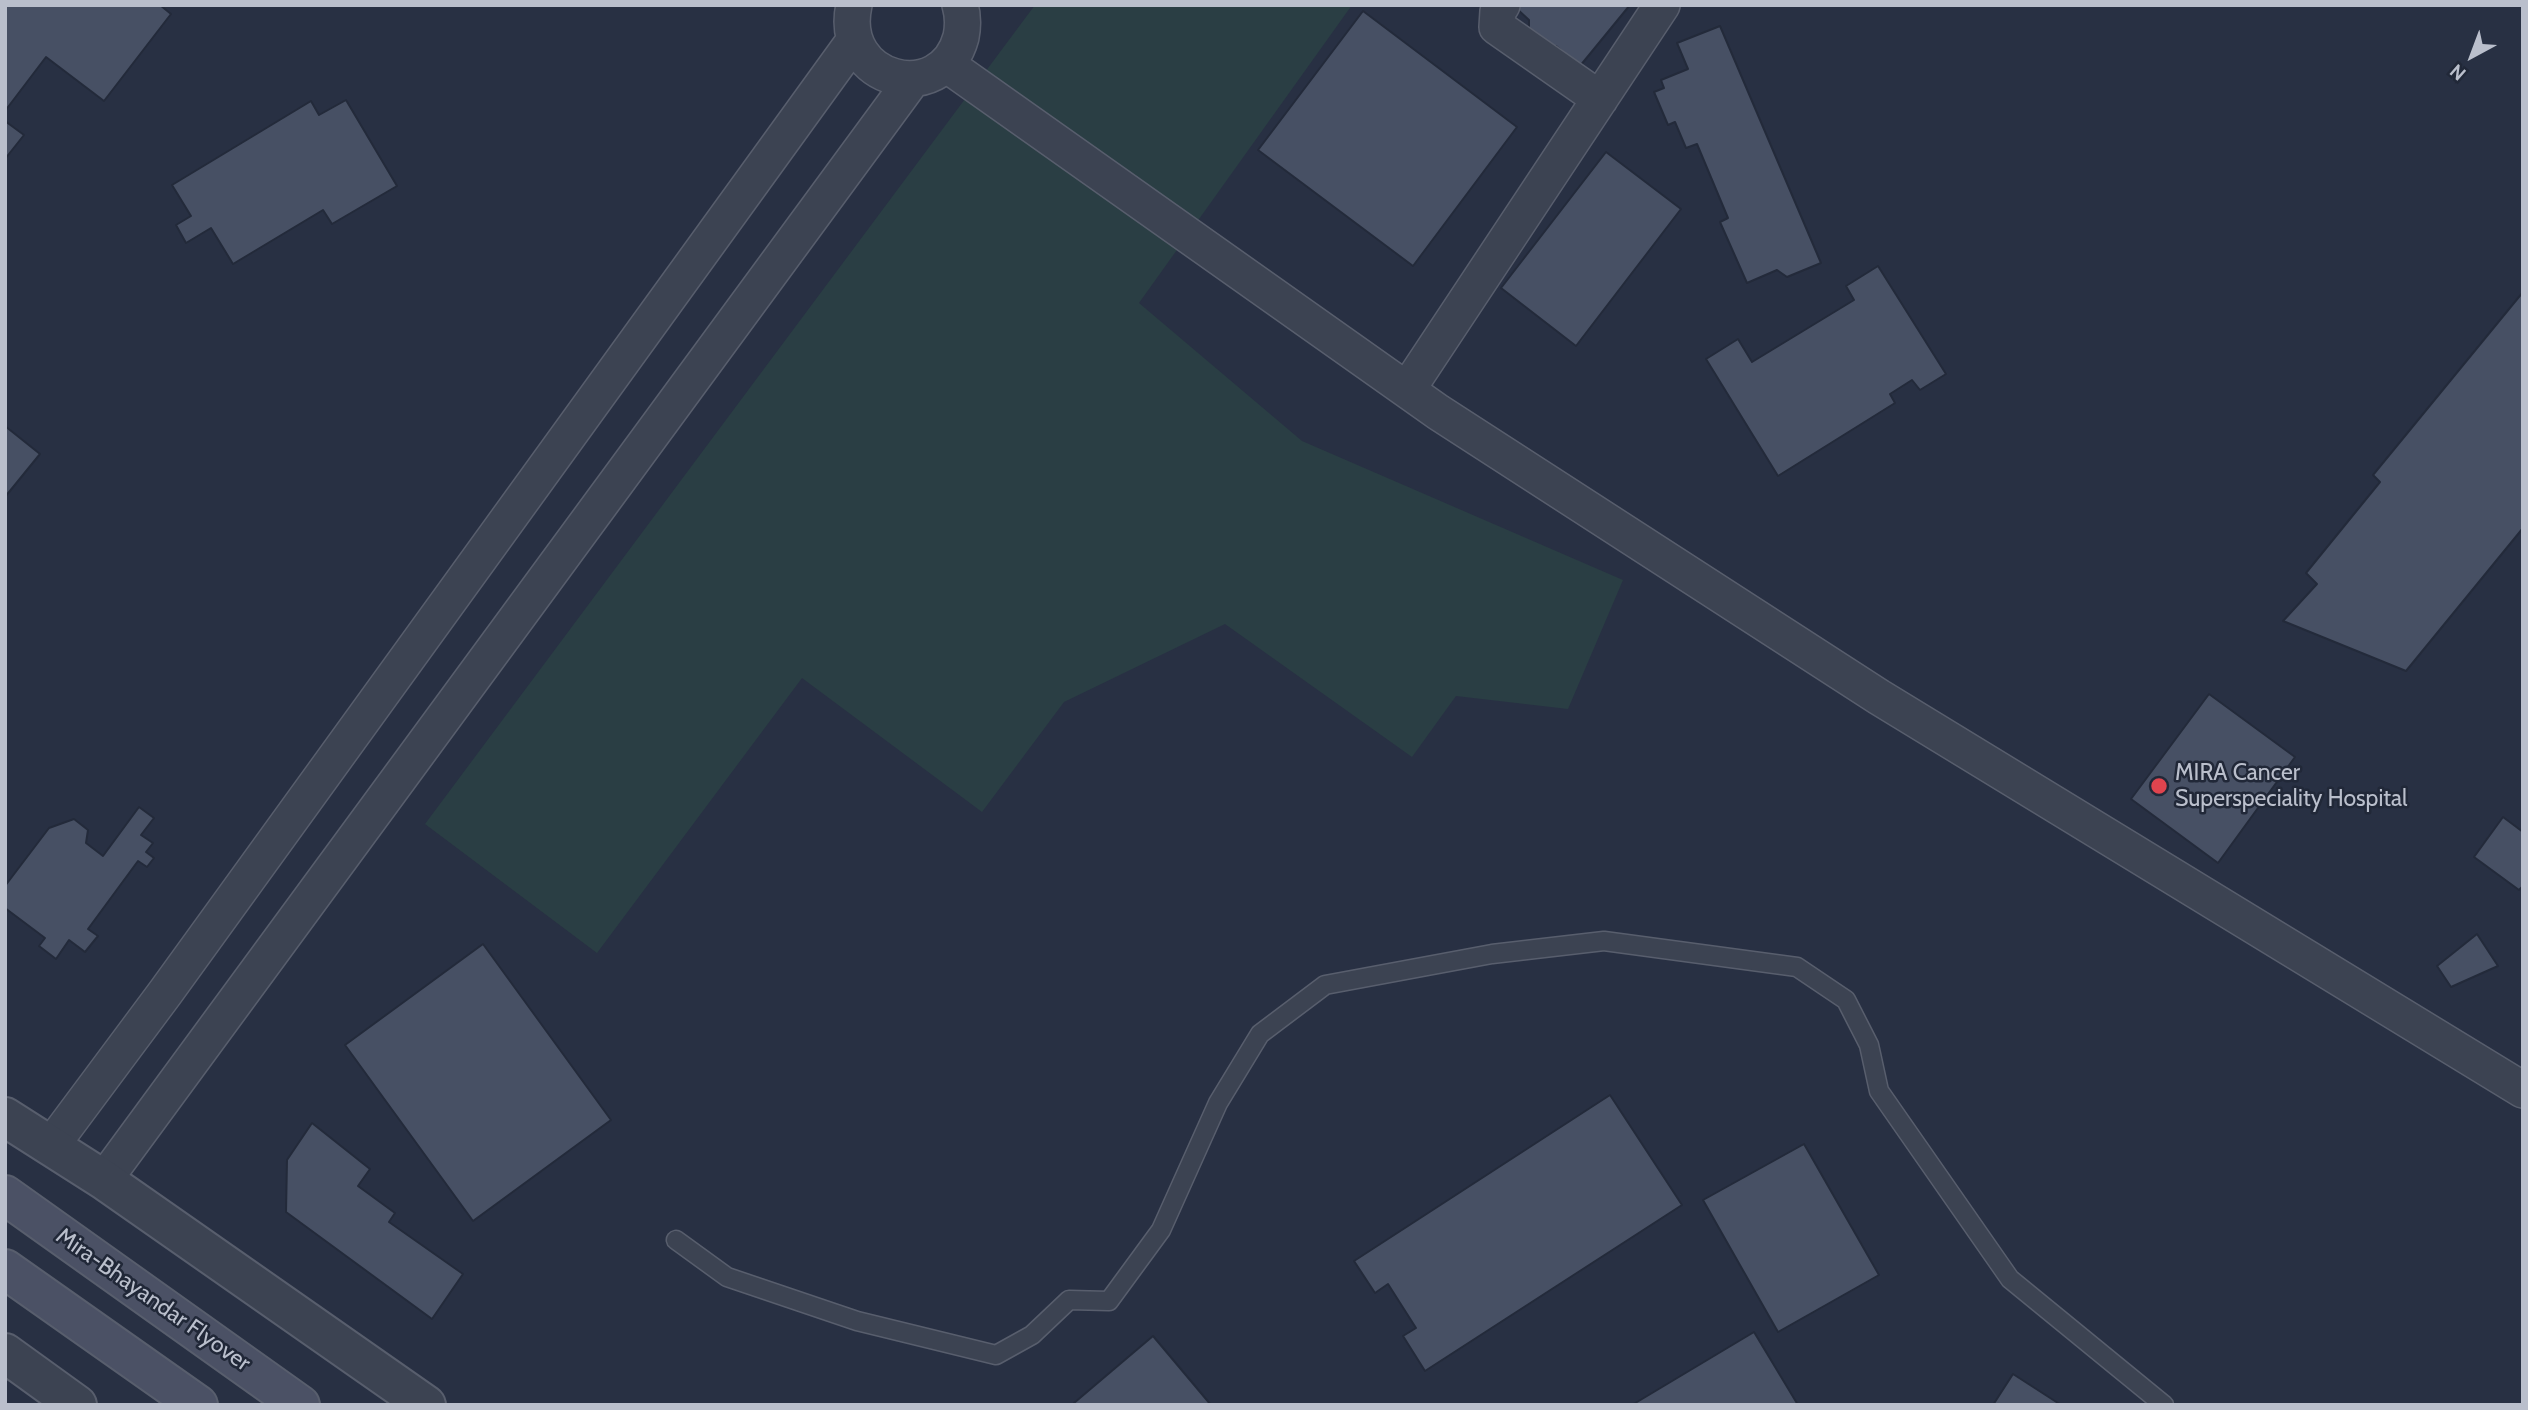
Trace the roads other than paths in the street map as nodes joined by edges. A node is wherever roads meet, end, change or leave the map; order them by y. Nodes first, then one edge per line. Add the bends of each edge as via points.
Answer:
1 (854, 5) edge
2 (1502, 5) edge
3 (1662, 5) edge
4 (962, 7) edge
5 (854, 41) junction
6 (946, 64) junction
7 (912, 79) junction
8 (1600, 99) junction
9 (1407, 390) junction
10 (2523, 1090) edge
11 (5, 1117) edge
12 (51, 1146) junction
13 (104, 1180) junction
14 (5, 1195) edge
15 (676, 1240) dead end
16 (5, 1269) edge
17 (5, 1353) edge
18 (77, 1405) edge
19 (198, 1405) edge
20 (300, 1405) edge
21 (426, 1405) edge
22 (2164, 1405) edge

1 - 5 street
2 - 8 street via 1497,27
3 - 8 street
4 - 6 street via 958,48
5 - 7 street via 875,69 892,78
5 - 12 street
6 - 7 street
6 - 9 street
7 - 13 street
8 - 9 street
9 - 10 street via 1879,697
11 - 12 street
12 - 13 street
13 - 21 street
14 - 20 main road, Mira-Bhayandar Flyover
15 - 22 lane via 727,1277 857,1321 996,1355 1032,1335 1069,1300 1109,1301 1161,1230 1218,1103 1260,1034 1325,985 1492,954 1604,941 1797,967 1846,1000 1869,1045 1879,1091 2010,1279
16 - 19 main road
17 - 18 street

